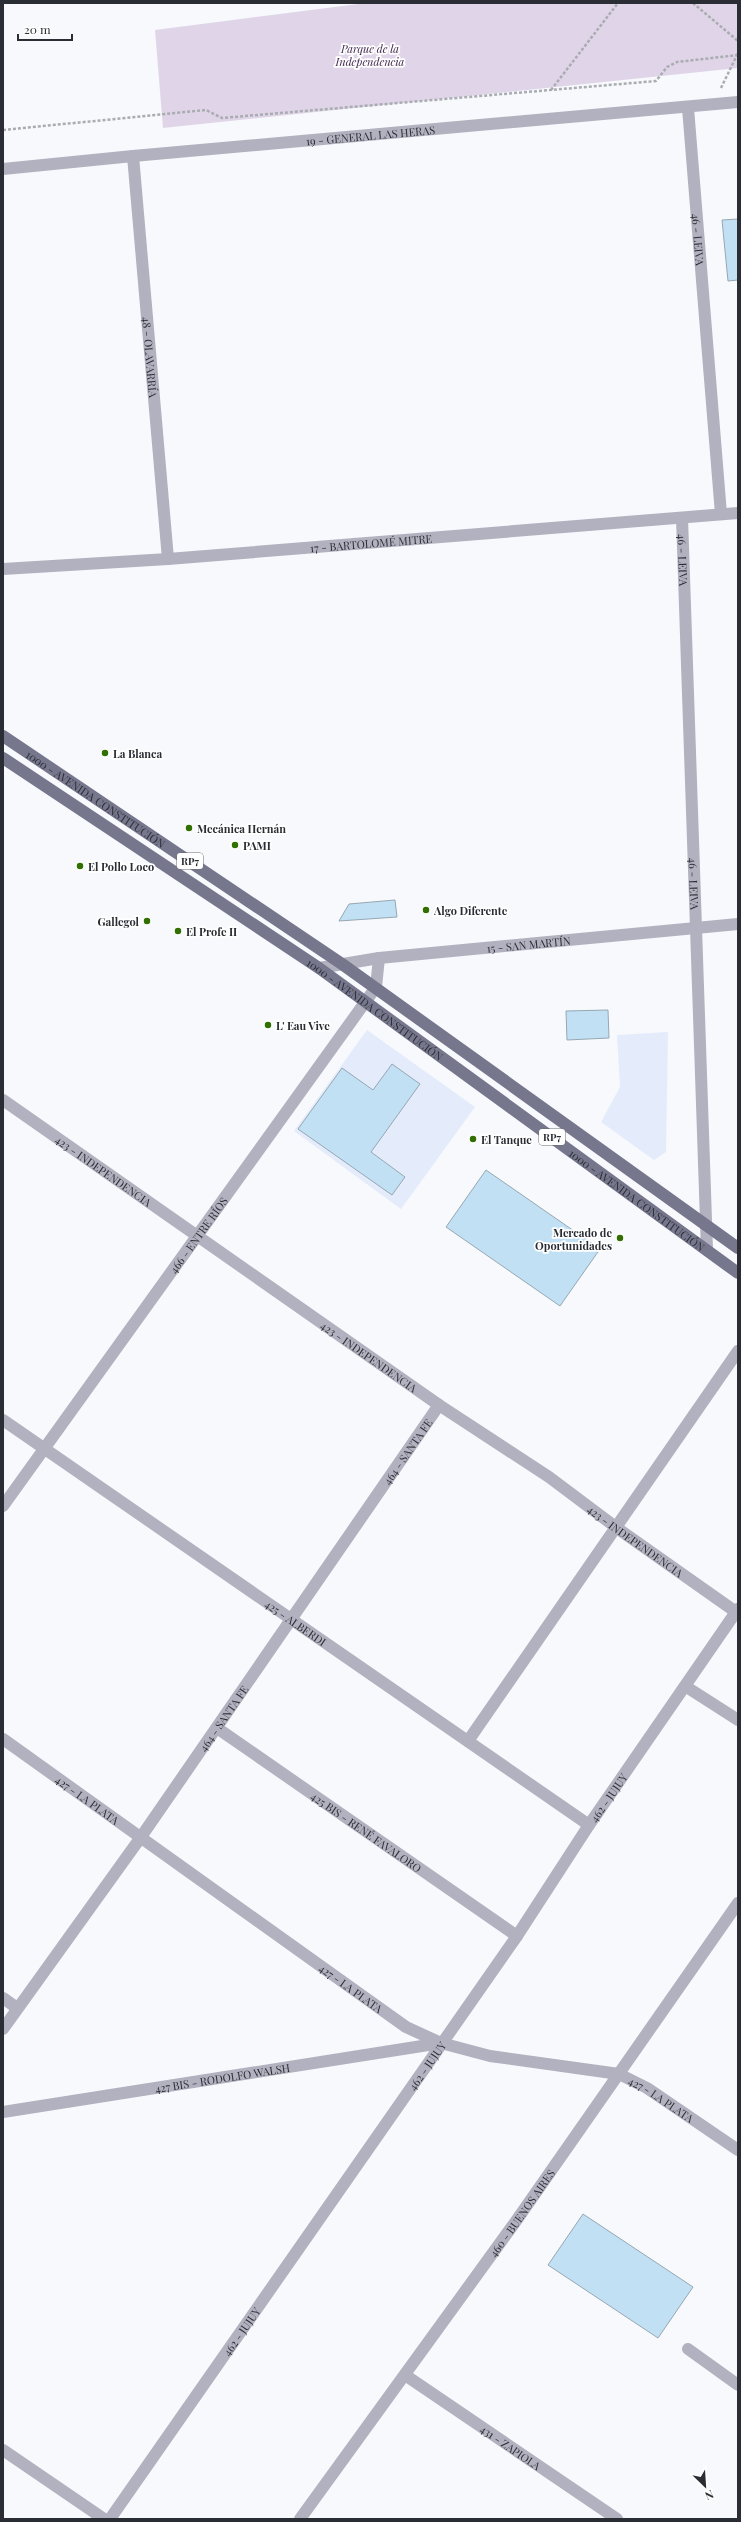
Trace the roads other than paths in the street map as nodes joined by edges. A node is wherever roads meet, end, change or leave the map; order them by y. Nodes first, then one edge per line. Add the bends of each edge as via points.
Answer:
1 (738, 102) edge
2 (688, 108) junction
3 (132, 156) junction
4 (3, 170) edge
5 (738, 513) edge
6 (721, 514) junction
7 (682, 518) junction
8 (168, 559) junction
9 (3, 569) edge
10 (3, 736) edge
11 (3, 758) edge
12 (738, 924) edge
13 (696, 927) junction
14 (379, 958) junction
15 (342, 964) junction
16 (319, 968) junction
17 (376, 987) junction
18 (366, 1001) junction
19 (3, 1100) edge
20 (706, 1225) junction
21 (198, 1236) junction
22 (738, 1248) edge
23 (707, 1250) junction
24 (738, 1273) edge
25 (738, 1351) edge
26 (439, 1405) junction
27 (3, 1420) edge
28 (43, 1448) junction
29 (3, 1506) edge
30 (617, 1528) junction
31 (737, 1610) edge
32 (291, 1620) junction
33 (685, 1686) junction
34 (738, 1720) edge
35 (217, 1728) junction
36 (3, 1739) edge
37 (468, 1742) junction
38 (589, 1825) junction
39 (142, 1837) junction
40 (738, 1903) edge
41 (517, 1936) junction
42 (3, 1998) edge
43 (17, 2008) junction
44 (3, 2029) edge
45 (441, 2044) junction
46 (619, 2074) junction
47 (3, 2112) edge
48 (738, 2150) edge
49 (688, 2349) dead end
50 (405, 2375) junction
51 (738, 2385) edge
52 (3, 2450) edge
53 (302, 2518) edge
54 (104, 2519) edge
55 (110, 2519) edge
56 (617, 2519) edge

1 - 2 street, 19 - GENERAL LAS HERAS
2 - 3 street, 19 - GENERAL LAS HERAS
2 - 6 street, 46 - LEIVA
3 - 4 street, 19 - GENERAL LAS HERAS
3 - 8 street, 48 - OLAVARRÍA
5 - 6 street, 17 - BARTOLOMÉ MITRE
6 - 7 street, 17 - BARTOLOMÉ MITRE
7 - 8 street, 17 - BARTOLOMÉ MITRE
7 - 13 street, 46 - LEIVA
8 - 9 street, 17 - BARTOLOMÉ MITRE
10 - 15 main road, 1000 - AVENIDA CONSTITUCIÓN / RP7
11 - 16 main road, 1000 - AVENIDA CONSTITUCIÓN / RP7
12 - 13 street, 15 - SAN MARTÍN
13 - 14 street, 15 - SAN MARTÍN
13 - 20 street, 46 - LEIVA
14 - 15 street, 15 - SAN MARTÍN
14 - 17 street, 466 - ENTRE RÍOS
15 - 16 street, 15 - SAN MARTÍN
15 - 17 main road, 1000 - AVENIDA CONSTITUCIÓN / RP7
16 - 18 main road, 1000 - AVENIDA CONSTITUCIÓN / RP7
17 - 18 street, 466 - ENTRE RÍOS
17 - 20 main road, 1000 - AVENIDA CONSTITUCIÓN / RP7
18 - 21 street, 466 - ENTRE RÍOS
18 - 23 main road, 1000 - AVENIDA CONSTITUCIÓN / RP7
19 - 21 street, 423 - INDEPENDENCIA
20 - 22 main road, 1000 - AVENIDA CONSTITUCIÓN / RP7
20 - 23 street, 46 - LEIVA
21 - 26 street, 423 - INDEPENDENCIA
21 - 28 street, 466 - ENTRE RÍOS
23 - 24 main road, 1000 - AVENIDA CONSTITUCIÓN / RP7
25 - 30 street
26 - 30 street, 423 - INDEPENDENCIA via 549,1477
26 - 32 street, 464 - SANTA FE
27 - 28 street, 425 - ALBERDI
28 - 29 street, 466 - ENTRE RÍOS
28 - 32 street, 425 - ALBERDI
30 - 31 street, 423 - INDEPENDENCIA
30 - 37 street
31 - 33 street, 462 - JUJUY
32 - 35 street, 464 - SANTA FE
32 - 37 street, 425 - ALBERDI
33 - 34 street
33 - 38 street, 462 - JUJUY
35 - 39 street, 464 - SANTA FE
35 - 41 street, 425 BIS - RENÉ FAVALORO
36 - 39 street, 427 - LA PLATA
37 - 38 street, 425 - ALBERDI
38 - 41 street, 462 - JUJUY
39 - 43 street, 464 - SANTA FE
39 - 45 street, 427 - LA PLATA via 406,2027
40 - 46 street, 460 - BUENOS AIRES
41 - 45 street, 462 - JUJUY
42 - 43 street
43 - 44 street, 464 - SANTA FE
45 - 46 street, 427 - LA PLATA via 490,2056
45 - 47 street, 427 BIS - RODOLFO WALSH
45 - 55 street, 462 - JUJUY
46 - 48 street, 427 - LA PLATA via 647,2088
46 - 50 street, 460 - BUENOS AIRES
49 - 51 street
50 - 53 street, 460 - BUENOS AIRES
50 - 56 street, 431 - ZAPIOLA
52 - 54 street

